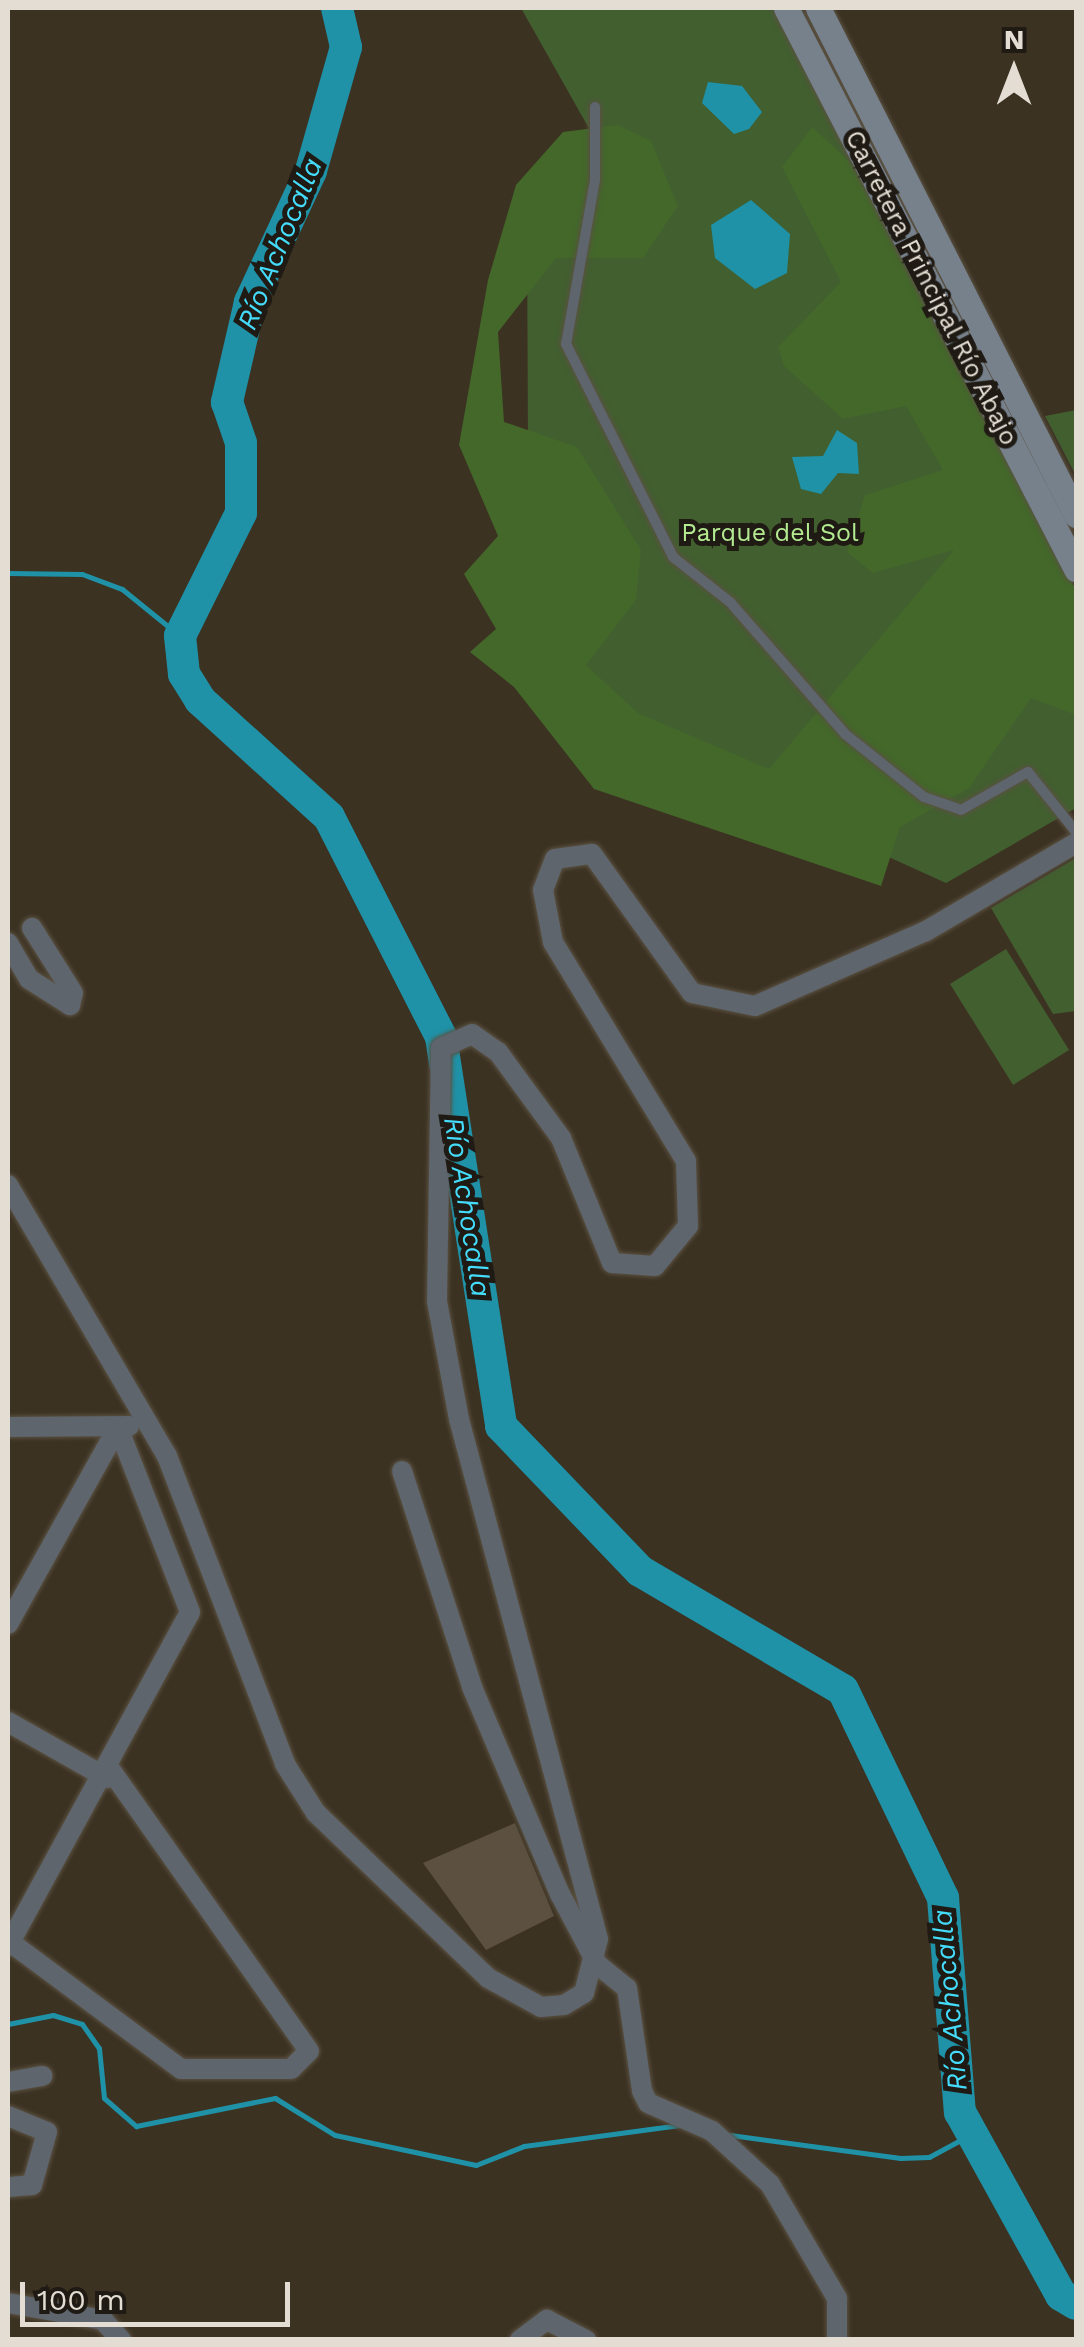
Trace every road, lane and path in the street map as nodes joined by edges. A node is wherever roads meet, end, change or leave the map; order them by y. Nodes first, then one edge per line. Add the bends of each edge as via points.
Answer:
1 (786, 8) edge
2 (818, 8) edge
3 (595, 107) dead end
4 (1076, 516) edge
5 (1076, 569) edge
6 (1076, 832) edge
7 (1076, 843) edge
8 (32, 928) dead end
9 (8, 943) edge
10 (8, 1185) edge
11 (146, 1426) junction
12 (118, 1427) junction
13 (8, 1428) edge
14 (402, 1471) dead end
15 (8, 1624) edge
16 (8, 1722) edge
17 (109, 1774) junction
18 (9, 1944) edge
19 (597, 1964) junction
20 (42, 2076) dead end
21 (8, 2082) edge
22 (8, 2116) edge
23 (8, 2187) edge
24 (8, 2304) edge
25 (121, 2340) edge
26 (520, 2340) edge
27 (586, 2340) edge
28 (836, 2340) edge

1 - 5 main road, Carretera Principal Río Abajo
2 - 4 main road, Carretera Principal Río Abajo
3 - 6 lane via 595,180 584,204 566,344 673,558 730,602 845,734 924,797 961,810 1028,772
7 - 19 street via 926,930 755,1006 692,992 592,854 555,859 543,890 553,942 686,1162 688,1226 668,1262 612,1263 561,1138 481,1036 448,1040 434,1082 440,1150 437,1301 459,1420 565,1796
8 - 9 street via 73,992 70,1006 29,980
10 - 11 street
11 - 12 street
11 - 19 street via 198,1522 270,1729 316,1813 518,1997 564,2006 584,1992
12 - 13 street
12 - 15 street
12 - 17 street via 190,1612
14 - 19 street via 472,1688
16 - 17 street
17 - 18 street
17 - 18 street via 306,2044 302,2062 200,2075 181,2069
19 - 28 street via 627,1988 648,2103 712,2131 770,2184 836,2298
20 - 21 street
22 - 23 street via 47,2132 32,2185
24 - 25 street via 102,2320
26 - 27 street via 546,2320

